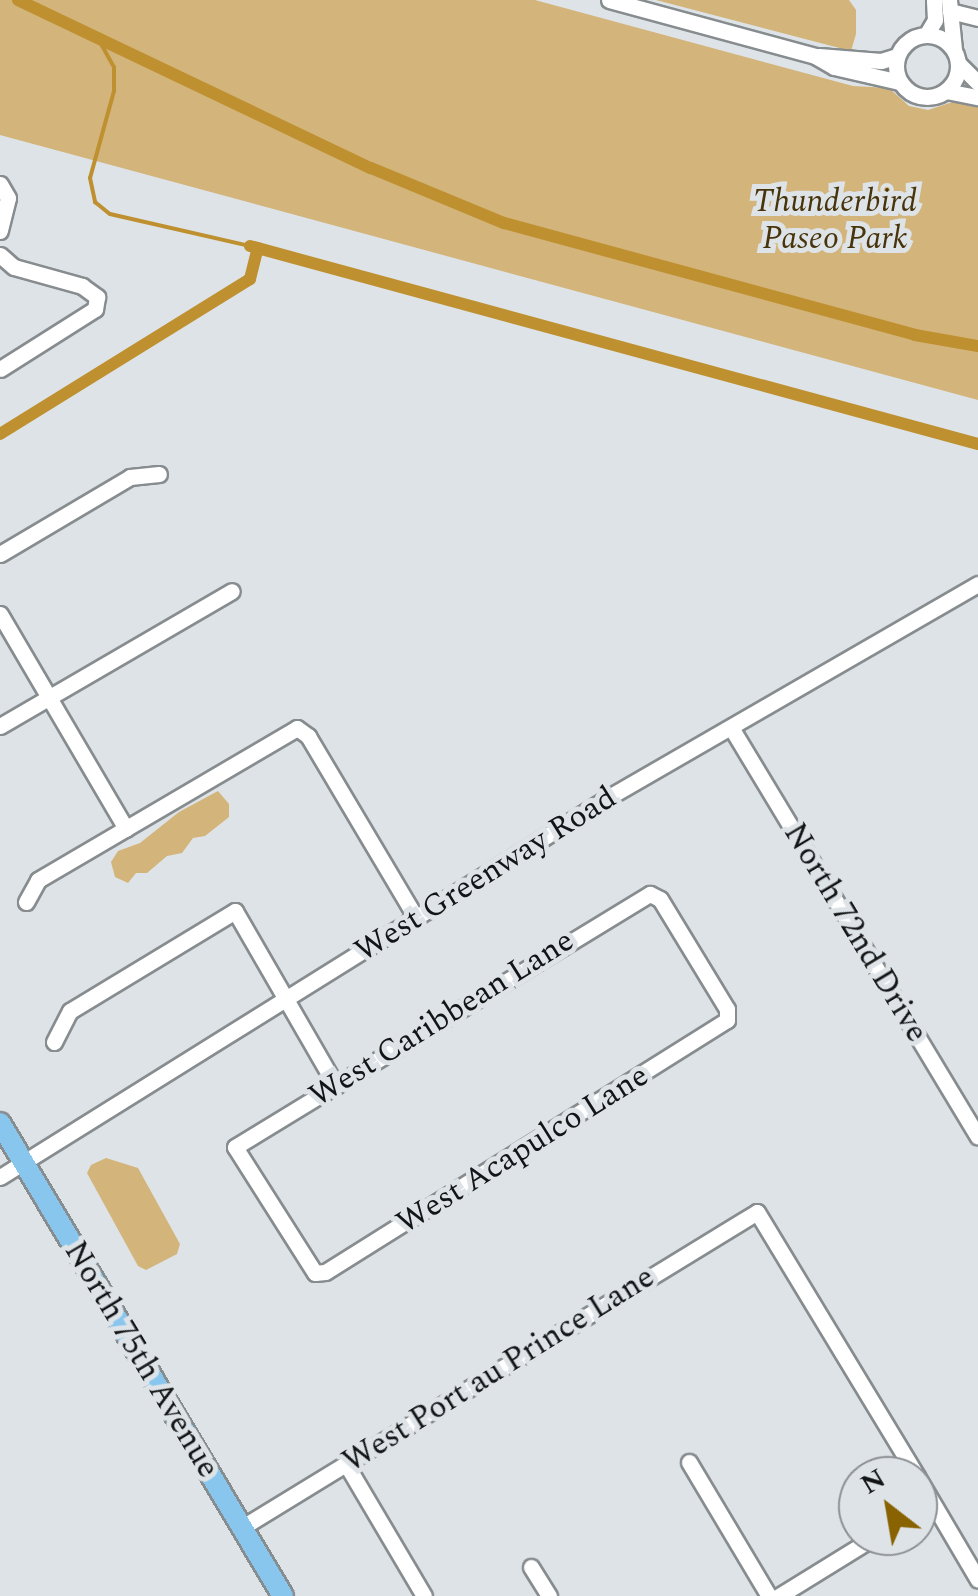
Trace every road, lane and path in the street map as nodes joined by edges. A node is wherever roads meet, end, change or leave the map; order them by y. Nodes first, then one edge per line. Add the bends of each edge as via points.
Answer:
1 (608, 0) edge
2 (934, 0) edge
3 (950, 5) edge
4 (978, 18) edge
5 (926, 35) junction
6 (815, 56) junction
7 (898, 56) junction
8 (956, 56) junction
9 (900, 82) junction
10 (978, 83) edge
11 (946, 91) junction
12 (978, 97) edge
13 (0, 184) edge
14 (0, 231) edge
15 (0, 255) edge
16 (0, 369) edge
17 (160, 474) dead end
18 (0, 554) edge
19 (978, 584) edge
20 (232, 591) dead end
21 (0, 614) edge
22 (49, 697) junction
23 (0, 726) edge
24 (732, 729) junction
25 (126, 829) junction
26 (26, 902) dead end
27 (416, 918) junction
28 (285, 999) junction
29 (727, 1020) joint
30 (54, 1042) dead end
31 (336, 1086) junction
32 (0, 1123) edge
33 (977, 1134) edge
34 (236, 1146) joint
35 (23, 1162) junction
36 (0, 1177) edge
37 (904, 1456) edge
38 (689, 1462) dead end
39 (346, 1464) junction
40 (938, 1524) edge
41 (241, 1528) junction
42 (844, 1556) edge
43 (531, 1567) dead end
44 (978, 1580) edge
45 (283, 1596) edge
46 (424, 1596) edge
47 (549, 1596) edge
48 (769, 1596) edge
49 (779, 1596) edge

1 - 6 street
2 - 5 street via 935,20
3 - 4 street
3 - 8 street
5 - 7 street via 908,41
5 - 8 street via 942,38
6 - 7 street
6 - 9 street
7 - 9 street
8 - 10 street
8 - 11 street via 956,79
9 - 11 street via 926,98
11 - 12 street
13 - 14 street via 8,198
15 - 16 street via 97,297 94,309
17 - 18 street via 130,477
19 - 24 street, West Greenway Road
20 - 22 street
21 - 22 street
22 - 23 street
22 - 25 street
24 - 27 street, West Greenway Road
24 - 33 street, North 72nd Drive
25 - 26 street via 38,880
25 - 27 street via 297,728 308,736
27 - 28 street, West Greenway Road
28 - 30 street via 234,911 70,1010
28 - 31 street
28 - 35 street, West Greenway Road
29 - 31 street, West Caribbean Lane via 727,1009 660,899 650,894
29 - 34 street, West Acapulco Lane via 325,1272 316,1273
31 - 34 street, West Caribbean Lane
32 - 35 main road, North 75th Avenue
35 - 36 street, West Greenway Road
35 - 41 main road, North 75th Avenue
37 - 39 street, West Port au Prince Lane via 757,1212
38 - 48 street
39 - 41 street, West Port au Prince Lane
39 - 46 street
40 - 44 street
41 - 45 main road, North 75th Avenue
42 - 49 street
43 - 47 street

